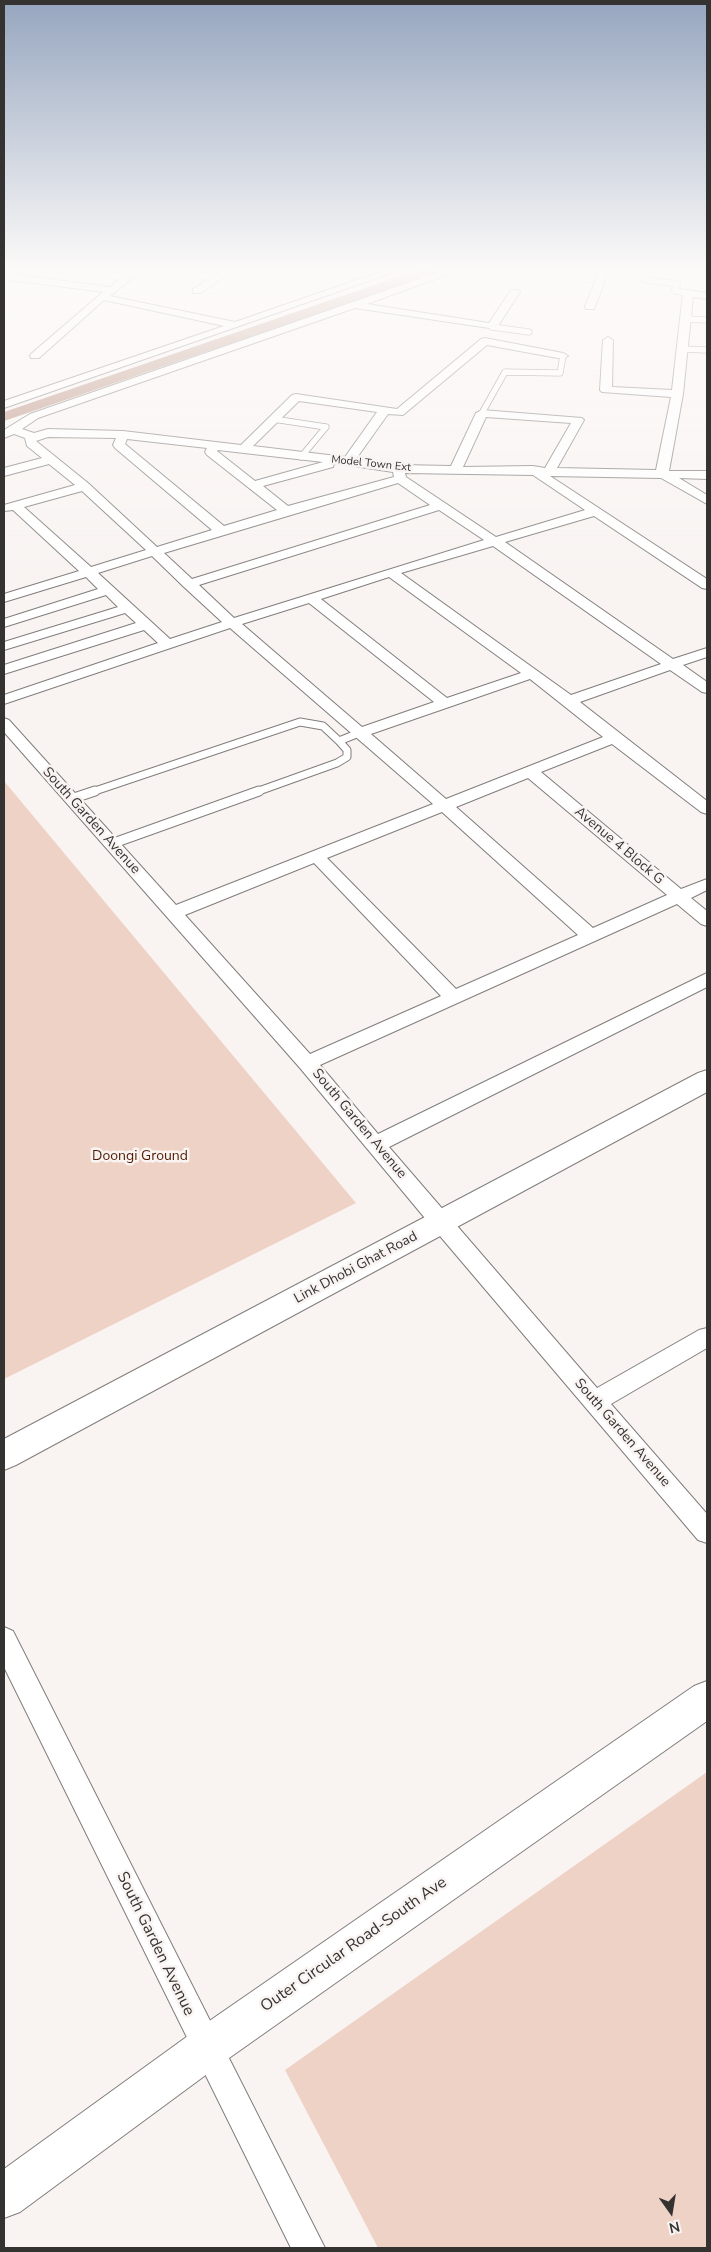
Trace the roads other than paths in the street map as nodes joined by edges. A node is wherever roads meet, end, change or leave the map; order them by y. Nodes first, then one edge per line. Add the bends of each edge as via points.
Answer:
1 (90, 375) edge
2 (151, 375) edge
3 (444, 375) edge
4 (503, 375) edge
5 (607, 375) edge
6 (679, 375) edge
7 (676, 394) junction
8 (4, 405) edge
9 (385, 410) junction
10 (482, 413) junction
11 (273, 419) junction
12 (9, 433) edge
13 (124, 435) junction
14 (33, 437) junction
15 (214, 446) junction
16 (244, 449) junction
17 (301, 456) junction
18 (52, 459) junction
19 (343, 460) junction
20 (456, 469) junction
21 (533, 470) junction
22 (550, 470) junction
23 (4, 472) edge
24 (662, 473) junction
25 (400, 474) junction
26 (707, 475) edge
27 (254, 485) junction
28 (84, 486) junction
29 (707, 500) edge
30 (439, 506) junction
31 (10, 507) edge
32 (286, 511) junction
33 (593, 512) junction
34 (222, 531) junction
35 (494, 541) junction
36 (156, 552) junction
37 (90, 572) junction
38 (391, 572) junction
39 (189, 584) junction
40 (707, 584) edge
41 (108, 590) junction
42 (4, 598) edge
43 (311, 598) junction
44 (128, 608) junction
45 (4, 623) edge
46 (232, 623) junction
47 (146, 625) junction
48 (167, 644) junction
49 (4, 646) edge
50 (707, 652) edge
51 (673, 664) junction
52 (4, 670) edge
53 (532, 674) junction
54 (707, 688) edge
55 (4, 700) edge
56 (570, 701) junction
57 (446, 704) junction
58 (4, 724) edge
59 (359, 733) junction
60 (614, 738) junction
61 (340, 740) junction
62 (531, 772) junction
63 (71, 799) junction
64 (444, 806) junction
65 (707, 809) edge
66 (111, 844) junction
67 (316, 856) junction
68 (707, 884) edge
69 (681, 896) junction
70 (173, 913) junction
71 (707, 920) edge
72 (591, 936) junction
73 (707, 979) edge
74 (453, 997) junction
75 (308, 1063) junction
76 (707, 1080) edge
77 (377, 1144) junction
78 (441, 1222) junction
79 (707, 1336) edge
80 (595, 1402) junction
81 (4, 1455) edge
82 (707, 1532) edge
83 (4, 1640) edge
84 (707, 1699) edge
85 (207, 2048) junction
86 (4, 2196) edge
87 (308, 2248) edge

1 - 8 street
2 - 12 street via 34,416
3 - 9 street via 399,413
4 - 10 lane
5 - 7 street via 606,390
6 - 7 street
7 - 24 street
9 - 11 street via 296,396
9 - 19 street
10 - 20 street
10 - 22 street via 578,420
11 - 16 street
11 - 17 lane via 326,427
12 - 14 street
13 - 14 street, Model Town Ext via 48,433
13 - 15 street, Model Town Ext
13 - 34 street via 119,445
14 - 18 street via 32,443
15 - 16 street, Model Town Ext
15 - 27 street via 211,452
16 - 17 street, Model Town Ext
17 - 19 street, Model Town Ext
18 - 23 street
18 - 28 street
19 - 25 street, Model Town Ext
19 - 27 street
20 - 21 street, Model Town Ext
20 - 25 street, Model Town Ext
21 - 22 street, Model Town Ext
21 - 33 street
22 - 24 street, Model Town Ext
24 - 26 street, Model Town Ext
24 - 29 street
25 - 30 street
25 - 32 street
27 - 32 street
28 - 31 street
28 - 36 street
30 - 35 street
30 - 39 street
31 - 37 street
32 - 34 street
33 - 35 street
33 - 40 street
34 - 36 street
35 - 38 street
35 - 51 street
36 - 37 street
36 - 39 street
37 - 41 street
37 - 42 street
38 - 43 street
38 - 53 street
39 - 46 street
41 - 44 street
41 - 45 street
43 - 46 street
43 - 57 street
44 - 47 street
44 - 49 street
46 - 48 street
46 - 59 street
47 - 48 street
47 - 52 street
48 - 55 street
50 - 51 street
51 - 54 street
51 - 56 street
53 - 56 street
53 - 57 street
56 - 60 street
57 - 59 street
58 - 63 street, South Garden Avenue
59 - 61 lane
59 - 64 street
60 - 62 street
60 - 65 street
61 - 63 lane via 323,726 300,722
61 - 66 lane via 347,750 347,757 337,763
62 - 64 street
62 - 69 street, Avenue 4 Block G
63 - 66 street, South Garden Avenue
64 - 67 street
64 - 72 street
66 - 70 street, South Garden Avenue
67 - 70 street
67 - 74 street
68 - 69 street
69 - 71 street, Avenue 4 Block G
69 - 72 street
70 - 75 street, South Garden Avenue
72 - 74 street
73 - 77 street
74 - 75 street
75 - 77 street, South Garden Avenue
76 - 78 street, Link Dhobi Ghat Road
77 - 78 street, South Garden Avenue
78 - 80 street, South Garden Avenue
78 - 81 street, Link Dhobi Ghat Road
79 - 80 street
80 - 82 street, South Garden Avenue
83 - 85 street, South Garden Avenue
84 - 85 street, Outer Circular Road-South Ave
85 - 86 street, Outer Circular Road-South Ave
85 - 87 street, South Garden Avenue

